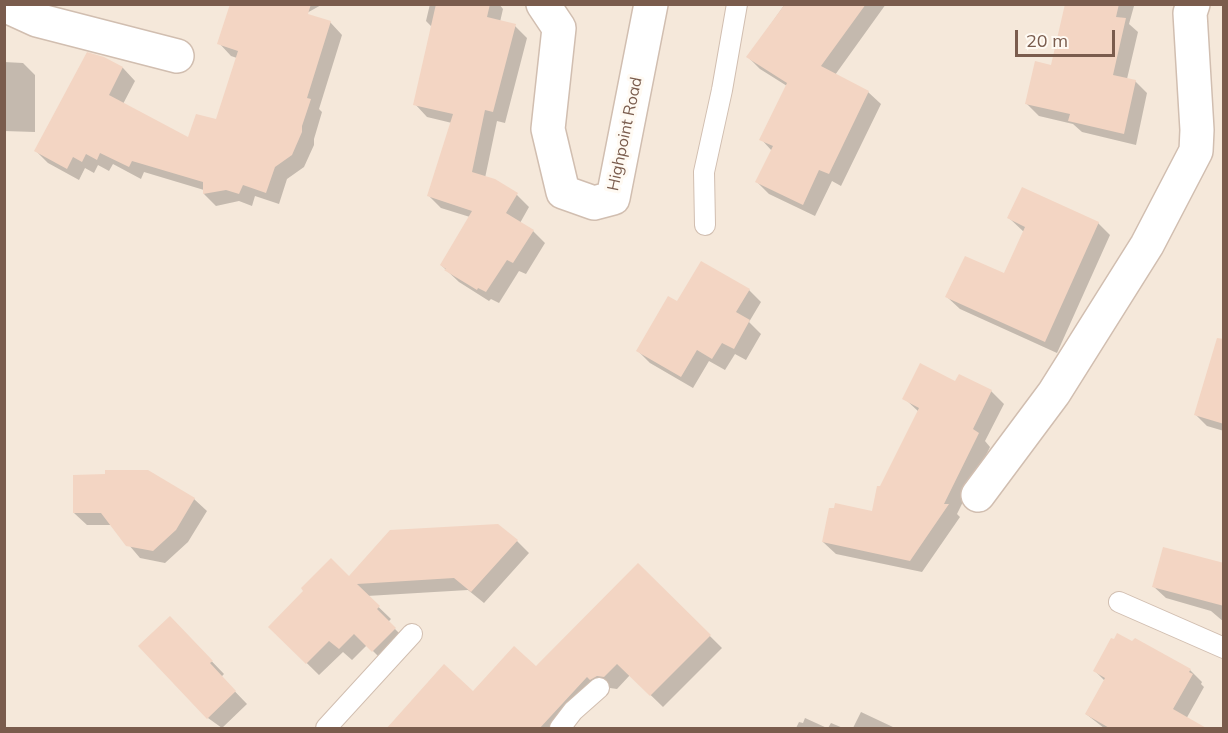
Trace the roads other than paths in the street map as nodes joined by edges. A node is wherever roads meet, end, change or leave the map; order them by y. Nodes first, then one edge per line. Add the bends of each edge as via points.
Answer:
1 (543, 4) edge
2 (651, 4) edge
3 (737, 4) edge
4 (1193, 4) edge
5 (4, 6) edge
6 (177, 56) dead end
7 (705, 225) dead end
8 (978, 495) dead end
9 (1119, 602) dead end
10 (412, 634) dead end
11 (1224, 648) edge
12 (598, 688) dead end
13 (327, 729) edge
14 (560, 729) edge

1 - 2 street, Highpoint Road via 559,28 548,129 563,192 594,203 613,198
3 - 7 lane via 704,172
4 - 8 street via 1190,13 1196,151 1147,245 1054,393
5 - 6 street via 37,20
9 - 11 lane
10 - 13 lane
12 - 14 lane

